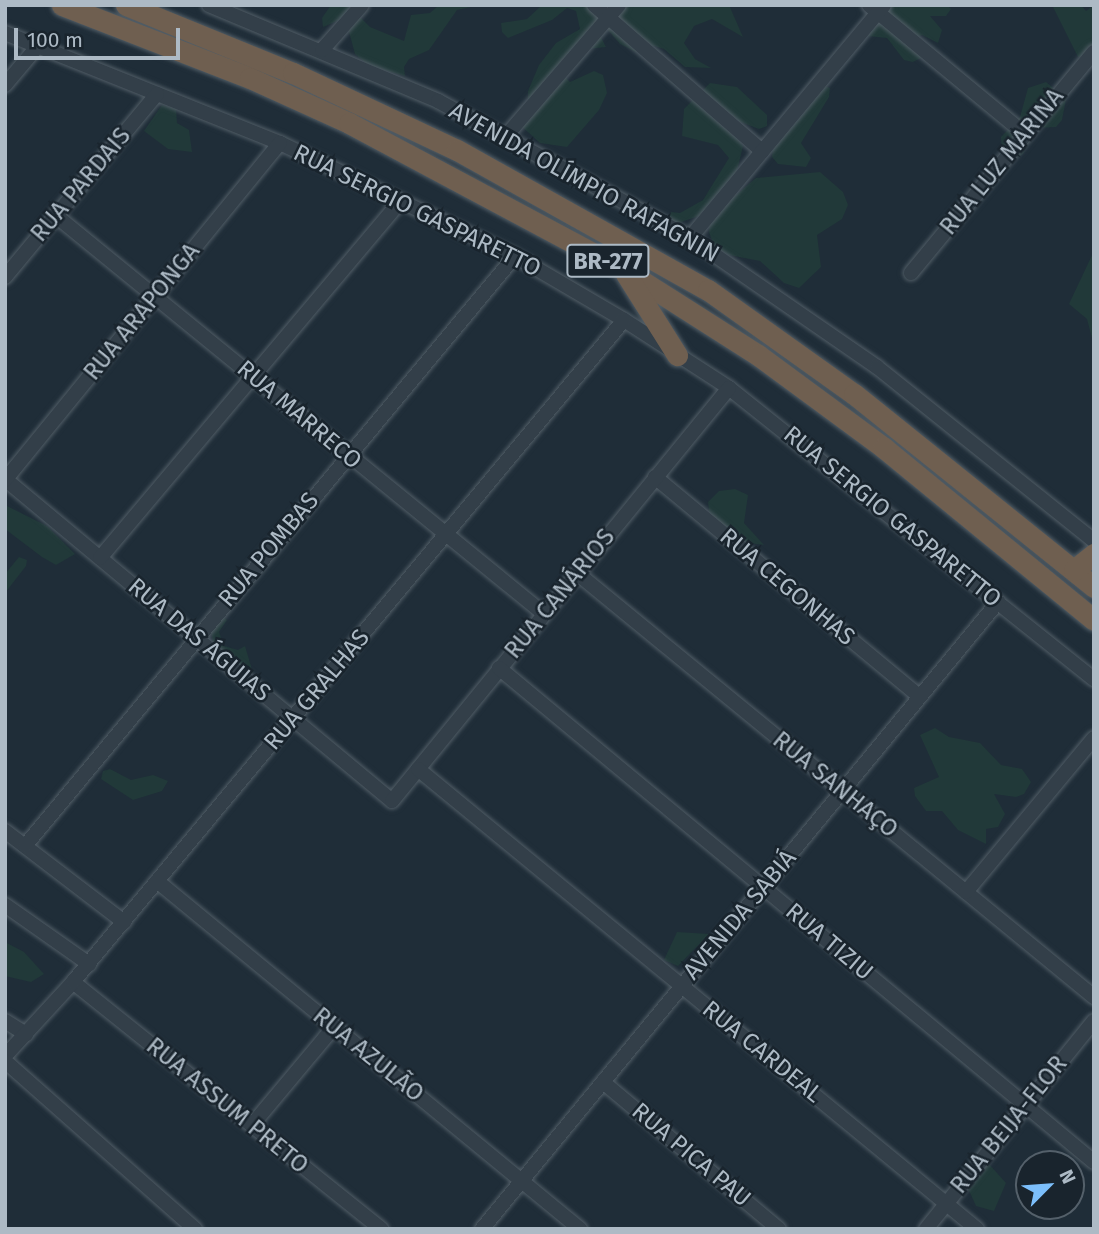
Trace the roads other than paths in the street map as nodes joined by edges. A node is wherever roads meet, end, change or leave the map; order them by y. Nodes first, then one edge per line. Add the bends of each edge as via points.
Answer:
1 (62, 5) edge
2 (126, 5) edge
3 (209, 5) edge
4 (362, 5) edge
5 (594, 5) edge
6 (619, 5) edge
7 (877, 8) edge
8 (608, 18) junction
9 (5, 33) edge
10 (38, 46) junction
11 (322, 50) junction
12 (1094, 52) edge
13 (5, 85) edge
14 (157, 94) junction
15 (1024, 133) junction
16 (506, 136) junction
17 (280, 143) junction
18 (762, 151) junction
19 (401, 201) junction
20 (55, 215) junction
21 (690, 238) junction
22 (515, 256) junction
23 (623, 269) junction
24 (911, 273) dead end
25 (5, 277) edge
26 (154, 297) junction
27 (624, 320) junction
28 (677, 355) junction
29 (251, 375) junction
30 (729, 387) junction
31 (347, 456) junction
32 (655, 477) junction
33 (5, 480) edge
34 (445, 536) junction
35 (1094, 541) edge
36 (1094, 554) edge
37 (100, 558) junction
38 (1084, 572) edge
39 (577, 573) junction
40 (1094, 587) edge
41 (998, 602) junction
42 (544, 614) junction
43 (1094, 620) edge
44 (195, 638) junction
45 (499, 668) junction
46 (1094, 679) edge
47 (920, 697) junction
48 (293, 718) junction
49 (1094, 738) edge
50 (418, 769) junction
51 (843, 791) junction
52 (392, 801) joint
53 (5, 831) edge
54 (25, 846) junction
55 (157, 881) junction
56 (763, 887) junction
57 (966, 892) junction
58 (5, 905) edge
59 (124, 922) junction
60 (89, 964) junction
61 (73, 982) junction
62 (682, 986) junction
63 (1094, 997) edge
64 (5, 1021) edge
65 (1094, 1021) edge
66 (334, 1027) junction
67 (26, 1034) junction
68 (5, 1056) edge
69 (5, 1061) edge
70 (603, 1082) junction
71 (1024, 1104) junction
72 (252, 1125) junction
73 (1094, 1161) edge
74 (521, 1181) junction
75 (946, 1203) junction
76 (195, 1229) edge
77 (381, 1229) edge
78 (482, 1229) edge
79 (580, 1229) edge
80 (779, 1229) edge
81 (926, 1229) edge
82 (978, 1229) edge

1 - 23 highway, BR-277 via 250,78 349,124
2 - 38 highway, BR-277 via 293,73 457,150 708,290 853,394
3 - 11 street, AVENIDA OLÍMPIO RAFAGNIN
4 - 11 street
5 - 8 street
6 - 8 street
7 - 15 street
7 - 18 street
8 - 16 street
8 - 18 street
9 - 10 street, RUA SERGIO GASPARETTO
10 - 13 street
10 - 14 street, RUA SERGIO GASPARETTO
11 - 16 street, AVENIDA OLÍMPIO RAFAGNIN
12 - 15 street, RUA LUZ MARINA
14 - 17 street, RUA SERGIO GASPARETTO
14 - 20 street, RUA PARDAIS
15 - 24 street, RUA LUZ MARINA
16 - 21 street, AVENIDA OLÍMPIO RAFAGNIN
17 - 19 street, RUA SERGIO GASPARETTO
17 - 26 street, RUA ARAPONGA
18 - 21 street
19 - 22 street, RUA SERGIO GASPARETTO
19 - 29 street
20 - 25 street, RUA PARDAIS
20 - 26 street, RUA MARRECO
21 - 35 street, AVENIDA OLÍMPIO RAFAGNIN via 877,367
22 - 27 street, RUA SERGIO GASPARETTO
22 - 31 street, RUA POMBAS
23 - 28 highway
23 - 43 highway, BR-277 via 758,355 884,448
26 - 29 street, RUA MARRECO
26 - 33 street, RUA ARAPONGA
27 - 28 street, RUA SERGIO GASPARETTO
27 - 34 street, RUA GRALHAS
28 - 30 street, RUA SERGIO GASPARETTO
29 - 31 street, RUA MARRECO
29 - 37 street
30 - 32 street, RUA CANÁRIOS
30 - 41 street, RUA SERGIO GASPARETTO
31 - 34 street, RUA MARRECO
31 - 44 street, RUA POMBAS
32 - 39 street, RUA CANÁRIOS
32 - 47 street, RUA CEGONHAS
33 - 37 street, RUA DAS ÁGUIAS
34 - 42 street, RUA MARRECO
34 - 48 street, RUA GRALHAS
36 - 38 highway
37 - 44 street, RUA DAS ÁGUIAS
38 - 40 highway, BR-277
39 - 42 street, RUA CANÁRIOS
39 - 51 street, RUA SANHAÇO
41 - 46 street, RUA SERGIO GASPARETTO
41 - 47 street, AVENIDA SABIÁ
42 - 45 street, RUA CANÁRIOS
44 - 48 street, RUA DAS ÁGUIAS
44 - 54 street, RUA POMBAS
45 - 50 street, RUA CANÁRIOS
45 - 56 street, RUA TIZIU
47 - 51 street, AVENIDA SABIÁ
48 - 52 street, RUA DAS ÁGUIAS
48 - 55 street, RUA GRALHAS
49 - 57 street
50 - 52 street, RUA CANÁRIOS
50 - 62 street, RUA CARDEAL
51 - 56 street, AVENIDA SABIÁ
51 - 57 street, RUA SANHAÇO
53 - 54 street
54 - 59 street
55 - 59 street, RUA GRALHAS
55 - 66 street, RUA AZULÃO
56 - 62 street, AVENIDA SABIÁ
56 - 71 street, RUA TIZIU
57 - 63 street, RUA SANHAÇO
58 - 60 street
59 - 60 street, RUA GRALHAS
60 - 61 street, RUA GRALHAS
61 - 67 street, RUA GRALHAS
61 - 72 street, RUA ASSUM PRETO
62 - 70 street, AVENIDA SABIÁ
62 - 75 street, RUA CARDEAL
64 - 67 street
65 - 71 street, RUA BEIJA-FLOR
66 - 72 street
66 - 74 street, RUA AZULÃO
67 - 68 street, RUA GRALHAS
69 - 76 street
70 - 74 street, AVENIDA SABIÁ
70 - 80 street, RUA PICA PAU
71 - 73 street, RUA TIZIU
71 - 75 street, RUA BEIJA-FLOR
72 - 77 street, RUA ASSUM PRETO
74 - 78 street, AVENIDA SABIÁ
74 - 79 street, RUA AZULÃO
75 - 81 street, RUA BEIJA-FLOR
75 - 82 street, RUA CARDEAL

